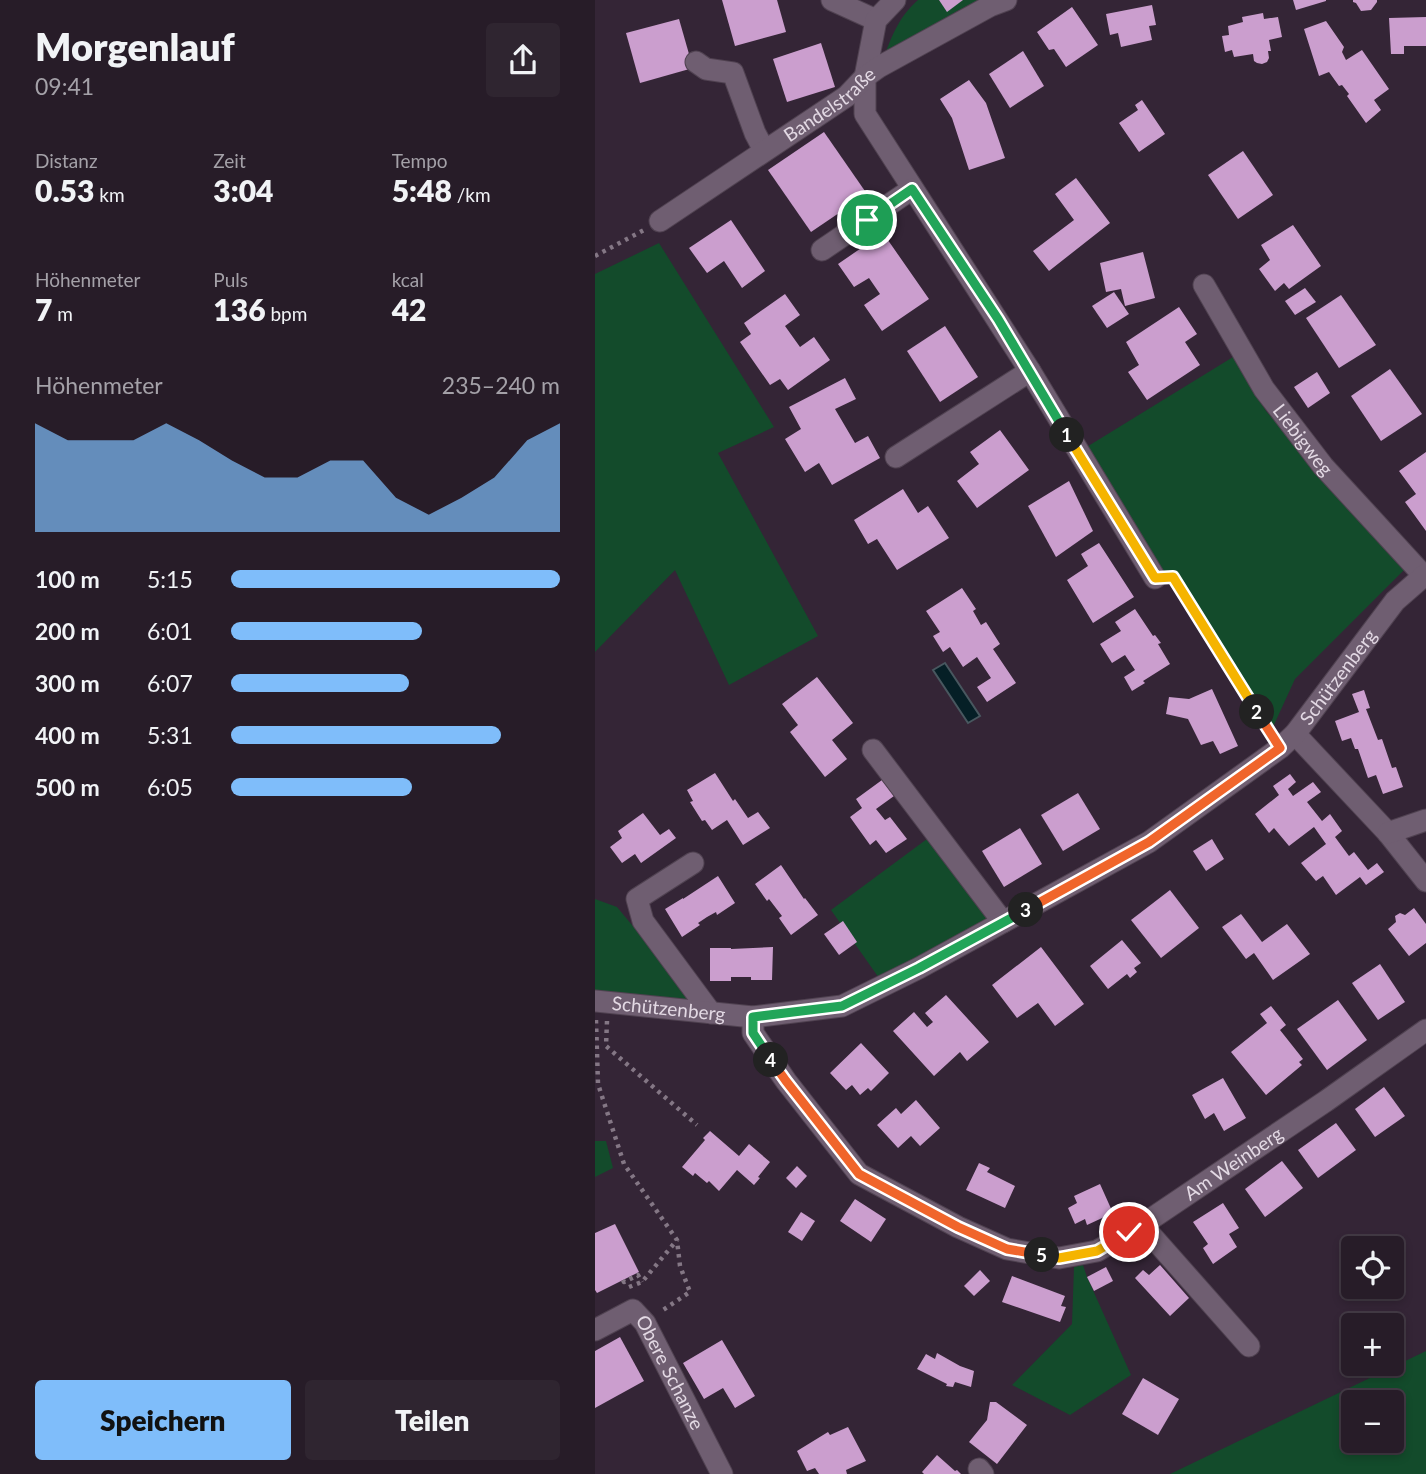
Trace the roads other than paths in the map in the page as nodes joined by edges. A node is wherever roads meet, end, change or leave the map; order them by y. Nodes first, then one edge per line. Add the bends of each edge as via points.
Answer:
1 (832, 0) edge
2 (895, 0) edge
3 (1006, 0) edge
4 (876, 20) junction
5 (696, 62) dead end
6 (865, 77) junction
7 (764, 150) junction
8 (912, 189) junction
9 (660, 221) road end
10 (822, 250) dead end
11 (1204, 285) dead end
12 (1030, 371) junction
13 (896, 457) dead end
14 (1425, 575) edge
15 (1155, 578) road end
16 (1288, 741) junction
17 (873, 750) dead end
18 (1424, 812) edge
19 (1388, 833) junction
20 (693, 863) dead end
21 (1426, 881) edge
22 (1003, 922) junction
23 (601, 1002) edge
24 (711, 1013) junction
25 (753, 1017) junction
26 (1426, 1030) edge
27 (1142, 1225) junction
28 (595, 1331) edge
29 (1249, 1346) dead end
30 (722, 1474) edge

1 - 4 street
2 - 4 street
3 - 6 street, Bandelstraße
4 - 6 street
5 - 7 street via 706,69 733,73
6 - 7 street, Bandelstraße via 847,96
6 - 8 street via 865,114
7 - 9 street, Bandelstraße
8 - 10 street
8 - 12 street
11 - 14 street, Liebigweg via 1263,389 1324,466
12 - 13 street
12 - 15 street
14 - 16 street, Schützenberg via 1395,601
16 - 19 street
16 - 22 street, Schützenberg via 1149,842
17 - 22 street
18 - 19 street
19 - 21 street
20 - 24 street via 637,899 643,921
22 - 25 street, Schützenberg via 842,1006
23 - 24 street, Schützenberg
24 - 25 street, Schützenberg
25 - 27 street, Am Weinberg via 753,1033 859,1174 958,1227 1007,1249 1059,1258 1097,1251
26 - 27 street, Am Weinberg
27 - 29 street
28 - 30 street, Obere Schanze via 633,1310 645,1323

